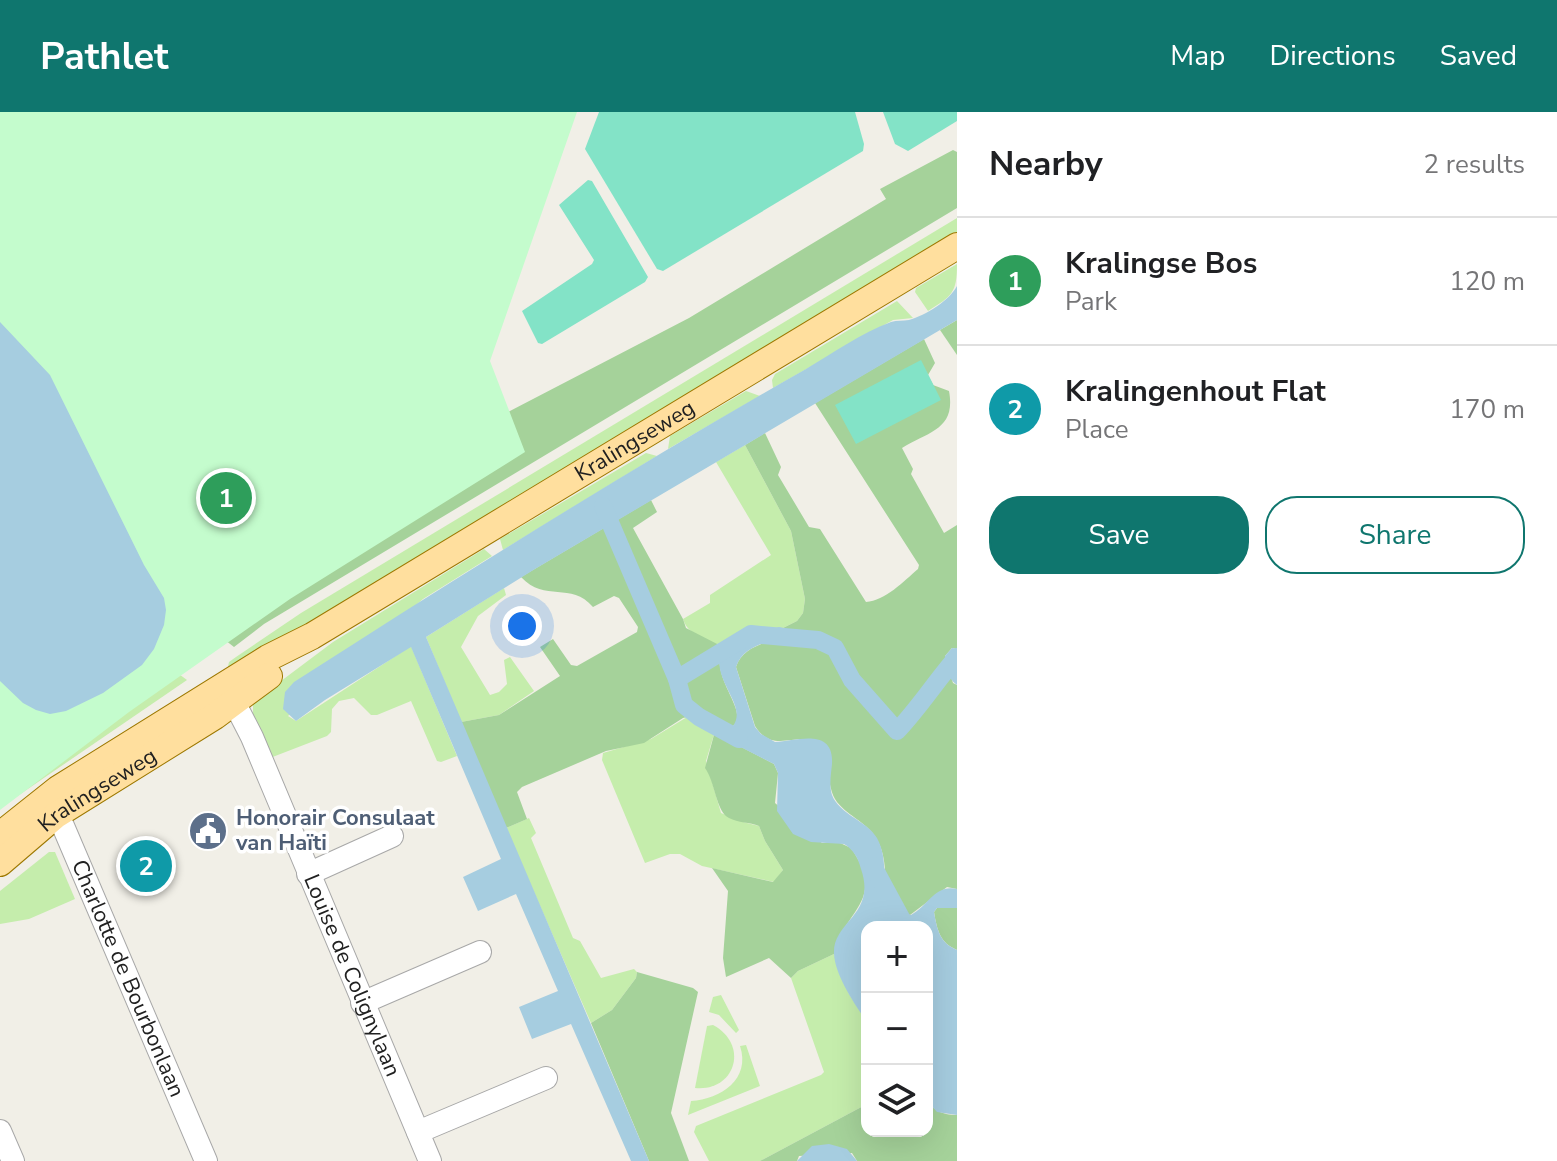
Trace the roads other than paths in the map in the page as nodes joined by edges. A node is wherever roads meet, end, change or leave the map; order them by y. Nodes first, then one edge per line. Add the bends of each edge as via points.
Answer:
1 (957, 246) edge
2 (229, 694) junction
3 (51, 806) junction
4 (0, 835) edge
5 (392, 836) dead end
6 (0, 863) edge
7 (308, 874) junction
8 (480, 952) dead end
9 (362, 1003) junction
10 (546, 1078) dead end
11 (0, 1131) edge
12 (418, 1132) junction
13 (13, 1161) edge
14 (206, 1161) edge
15 (430, 1161) edge

1 - 2 main road, Kralingseweg via 268,658
2 - 3 main road, Kralingseweg
2 - 7 street, Louise de Colignylaan
3 - 4 main road, Kralingseweg
3 - 6 main road, Kralingseweg
3 - 14 street, Charlotte de Bourbonlaan
5 - 7 street
7 - 9 street, Louise de Colignylaan
8 - 9 street
9 - 12 street, Louise de Colignylaan
10 - 12 street
11 - 13 street
12 - 15 street, Louise de Colignylaan

